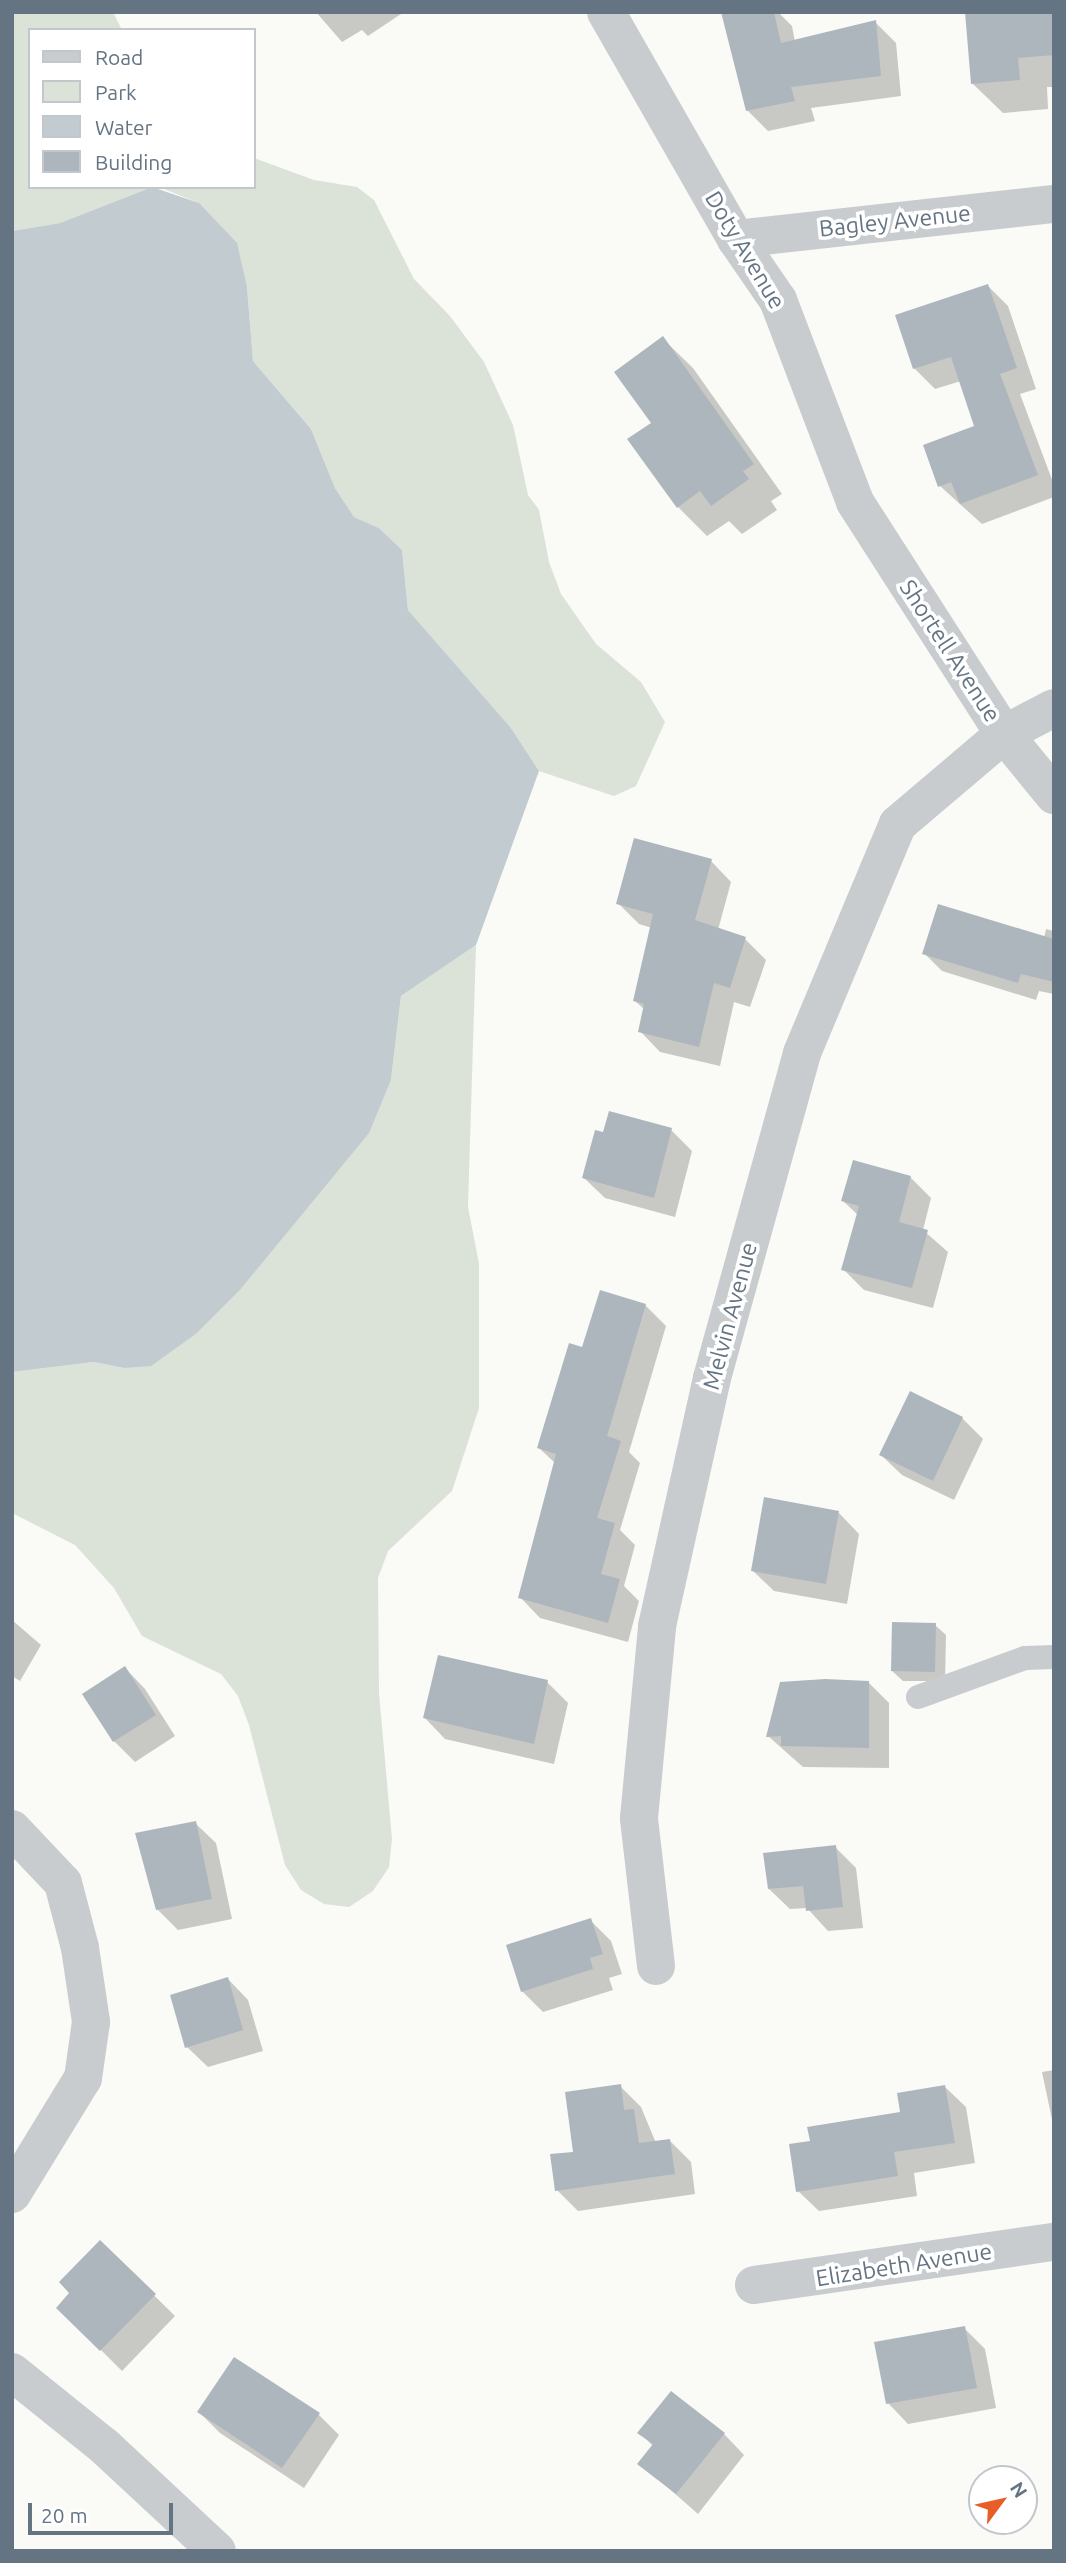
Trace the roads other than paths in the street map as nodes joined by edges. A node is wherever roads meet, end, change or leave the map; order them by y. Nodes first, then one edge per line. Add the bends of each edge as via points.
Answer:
1 (606, 12) edge
2 (1054, 204) edge
3 (736, 239) junction
4 (855, 502) joint
5 (1054, 708) edge
6 (1004, 734) junction
7 (1054, 795) edge
8 (1054, 1657) edge
9 (918, 1697) dead end
10 (12, 1829) edge
11 (656, 1966) dead end
12 (12, 2194) edge
13 (1054, 2242) edge
14 (754, 2285) dead end
15 (12, 2372) edge
16 (217, 2551) edge

1 - 3 street, Doty Avenue
2 - 3 street, Bagley Avenue
3 - 4 street, Doty Avenue via 778,300
4 - 6 street, Shortell Avenue
5 - 6 street, Melvin Avenue
6 - 7 street, Shortell Avenue
6 - 11 street, Melvin Avenue via 898,824 802,1053 712,1377 657,1626 639,1818
8 - 9 lane via 1025,1657
10 - 12 street via 63,1883 80,1948 90,2022 83,2078
13 - 14 street, Elizabeth Avenue
15 - 16 street via 104,2446

